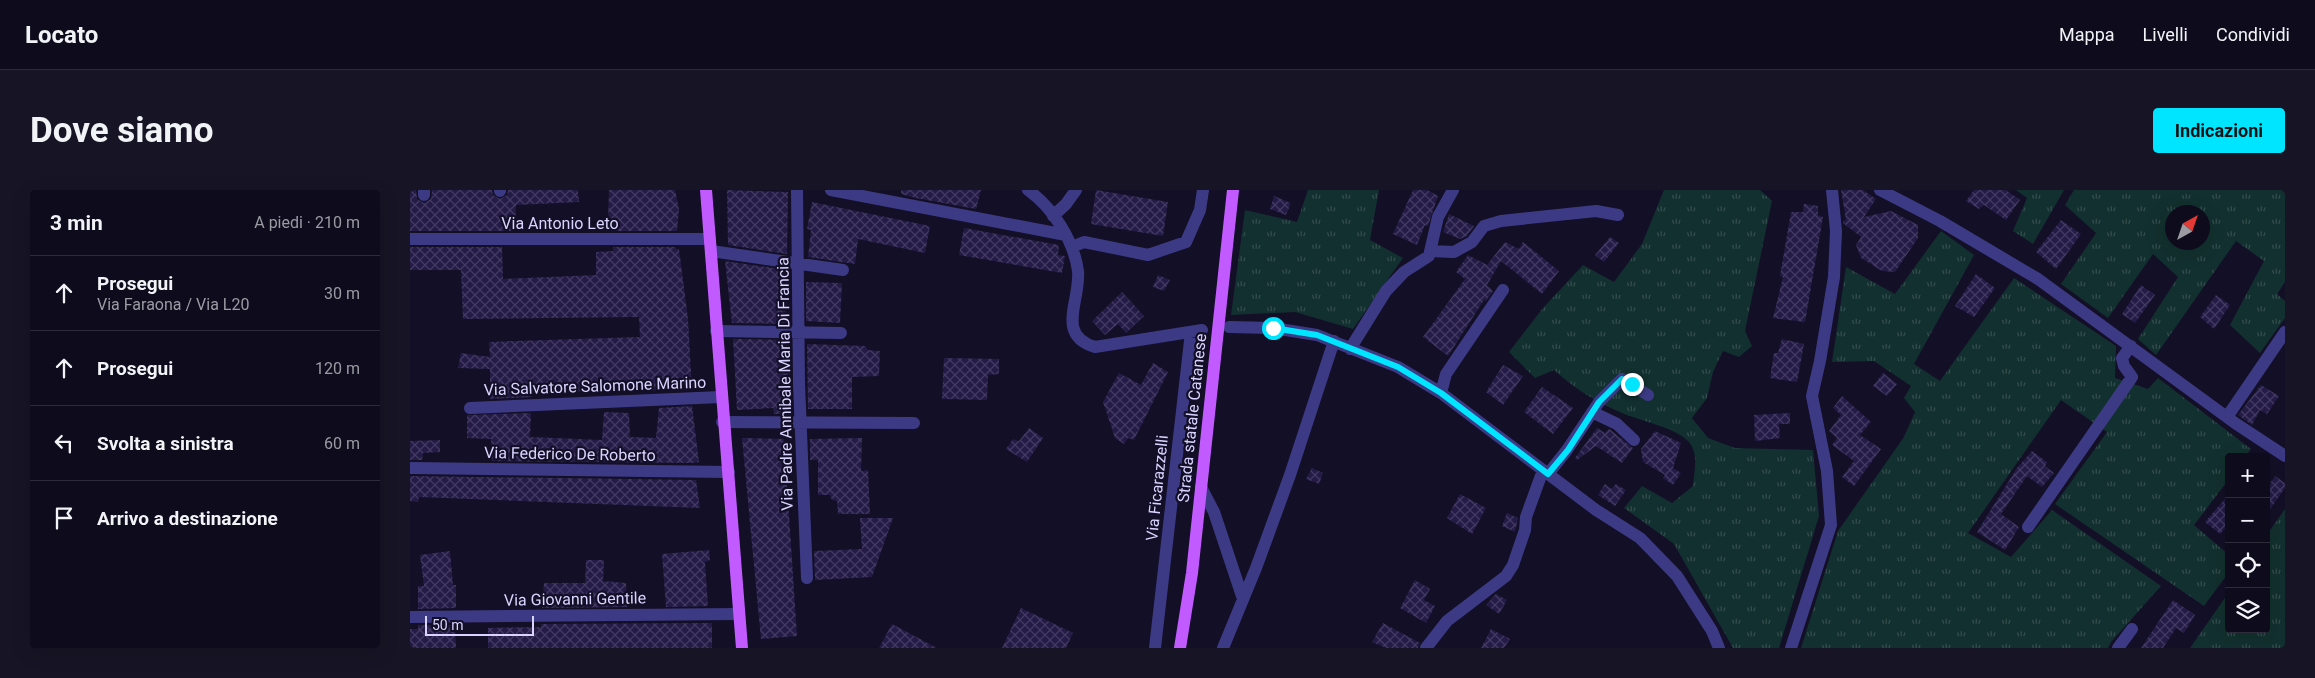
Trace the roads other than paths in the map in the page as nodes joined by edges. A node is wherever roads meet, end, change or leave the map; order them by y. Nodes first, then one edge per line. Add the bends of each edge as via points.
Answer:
1 (706, 190) edge
2 (797, 190) edge
3 (830, 190) edge
4 (1028, 190) edge
5 (1076, 190) edge
6 (1203, 190) edge
7 (1233, 190) edge
8 (1453, 190) edge
9 (1832, 190) edge
10 (1880, 190) edge
11 (1618, 215) dead end
12 (1053, 216) junction
13 (1066, 234) junction
14 (410, 239) edge
15 (710, 245) junction
16 (1072, 247) junction
17 (1430, 250) junction
18 (798, 262) junction
19 (843, 270) dead end
20 (1503, 290) dead end
21 (1229, 327) dead end
22 (716, 331) junction
23 (798, 332) junction
24 (2285, 332) edge
25 (841, 333) dead end
26 (1334, 341) junction
27 (2131, 346) junction
28 (1350, 349) junction
29 (1441, 393) junction
30 (1648, 395) dead end
31 (721, 397) junction
32 (470, 408) dead end
33 (1592, 412) junction
34 (2227, 418) junction
35 (722, 422) junction
36 (802, 422) junction
37 (914, 423) dead end
38 (1634, 440) dead end
39 (2285, 456) edge
40 (410, 468) edge
41 (729, 472) junction
42 (1546, 472) junction
43 (1201, 487) junction
44 (2028, 527) dead end
45 (806, 578) dead end
46 (1243, 599) junction
47 (740, 614) junction
48 (410, 617) edge
49 (2132, 629) dead end
50 (742, 648) edge
51 (1155, 648) edge
52 (1180, 648) edge
53 (1222, 648) edge
54 (1426, 648) edge
55 (1719, 648) edge
56 (1791, 648) edge
57 (2118, 648) edge

1 - 15 main road
2 - 18 street, Via Padre Annibale Maria Di Francia
3 - 13 street
4 - 12 street
5 - 12 street
6 - 16 street via 1200,210 1186,242 1148,254 1084,242
7 - 43 main road, Strada statale Catanese
8 - 17 street via 1438,217
9 - 56 street via 1836,231 1834,277 1812,396 1827,471 1831,525
10 - 27 street via 1940,220 2038,279
11 - 17 street via 1596,211 1501,221 1484,226 1472,242 1454,252
12 - 13 street
13 - 16 street
14 - 15 street, Via Antonio Leto
15 - 18 street, Via Antonio Leto
15 - 22 main road
16 - 51 street, Via Ficarazzelli via 1078,282 1072,328 1083,344 1095,347 1196,331
17 - 28 street via 1429,256 1404,272 1386,291
18 - 19 street, Via Antonio Leto
18 - 23 street, Via Padre Annibale Maria Di Francia
20 - 29 street via 1446,374
21 - 26 street via 1273,328
22 - 23 street
22 - 31 main road
23 - 25 street
23 - 36 street, Via Padre Annibale Maria Di Francia
24 - 34 street
26 - 28 street
26 - 46 street via 1290,475
27 - 34 street
27 - 44 street via 2122,358 2132,377
28 - 29 street via 1398,367
29 - 42 street
30 - 33 street via 1622,379
31 - 32 street, Via Salvatore Salomone Marino
31 - 35 main road
33 - 38 street via 1618,424
33 - 42 street via 1568,450
34 - 39 street
35 - 36 street
35 - 41 main road
36 - 37 street
36 - 45 street, Via Padre Annibale Maria Di Francia
40 - 41 street, Via Federico De Roberto
41 - 47 main road
42 - 54 street via 1513,565 1506,576 1447,621
42 - 55 street via 1640,538 1677,576 1712,631
43 - 46 street via 1214,512
43 - 52 main road, Strada statale Catanese
46 - 53 street
47 - 48 street, Via Giovanni Gentile
47 - 50 main road
49 - 57 street

